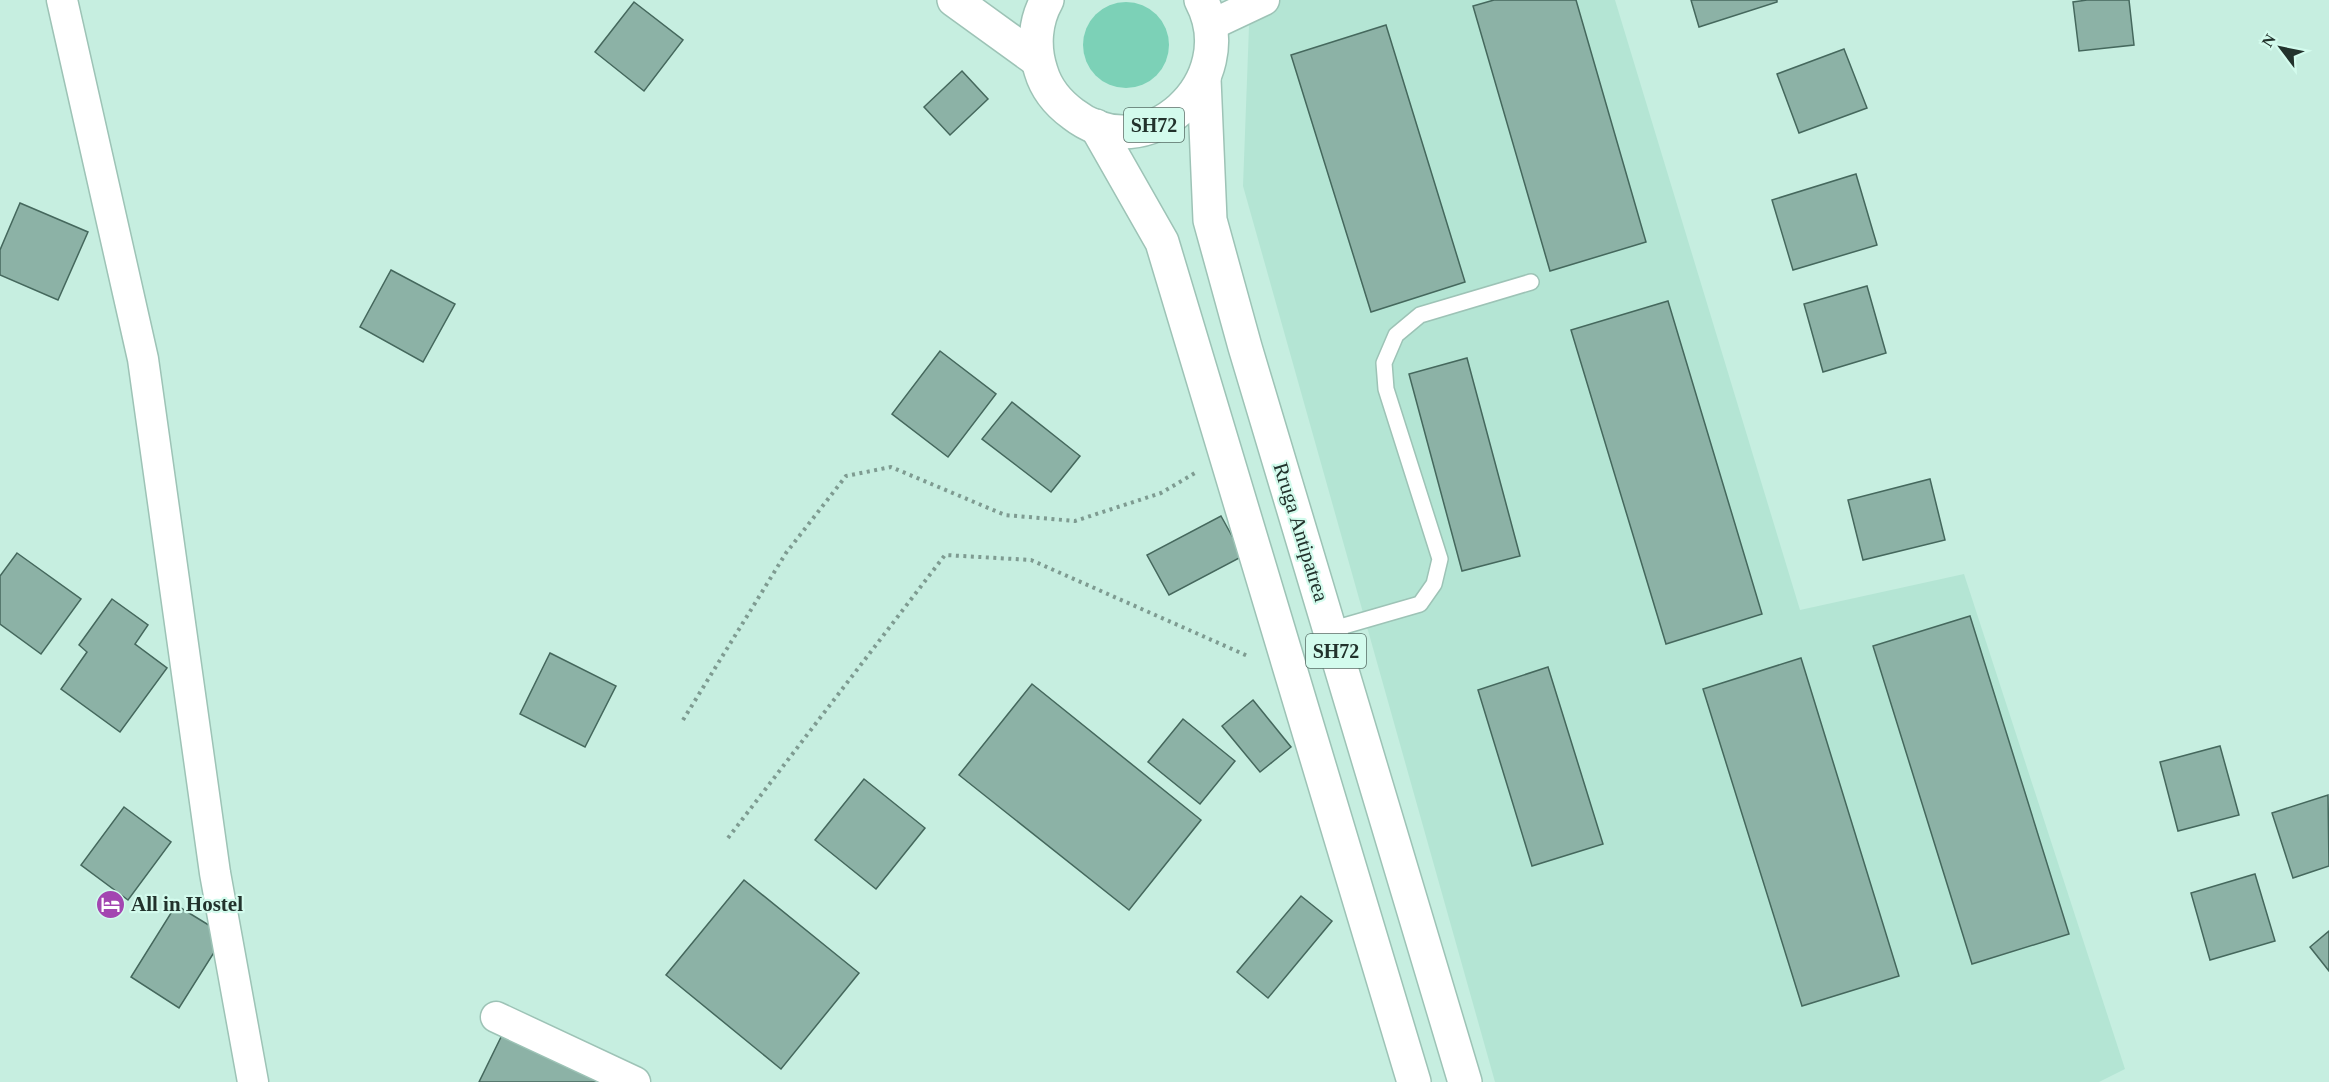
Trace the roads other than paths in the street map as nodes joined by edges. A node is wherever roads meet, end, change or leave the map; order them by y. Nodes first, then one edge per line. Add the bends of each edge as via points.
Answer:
1 (62, 0) edge
2 (954, 0) edge
3 (1047, 0) edge
4 (1264, 0) edge
5 (1206, 13) edge
6 (1037, 60) junction
7 (1204, 79) junction
8 (1096, 126) junction
9 (1531, 282) dead end
10 (1330, 630) junction
11 (496, 1017) dead end
12 (253, 1082) edge
13 (634, 1082) edge
14 (1414, 1082) edge
15 (1465, 1082) edge

1 - 12 street via 143,359 214,873
2 - 6 main road
3 - 6 main road, Rruga Antipatrea / SH72 via 1038,23
4 - 5 street
5 - 7 main road, Rruga Antipatrea / SH72 via 1212,44
6 - 8 main road, Rruga Antipatrea / SH72 via 1047,86 1064,107
7 - 8 main road, Rruga Antipatrea / SH72 via 1195,95 1167,120 1132,130
7 - 10 main road, Rruga Antipatrea / SH72 via 1210,220
8 - 14 main road, SH72 via 1162,242
9 - 10 lane via 1420,315 1396,335 1384,363 1386,389 1440,559 1434,584 1420,604
10 - 15 main road, Rruga Antipatrea / SH72
11 - 13 street

